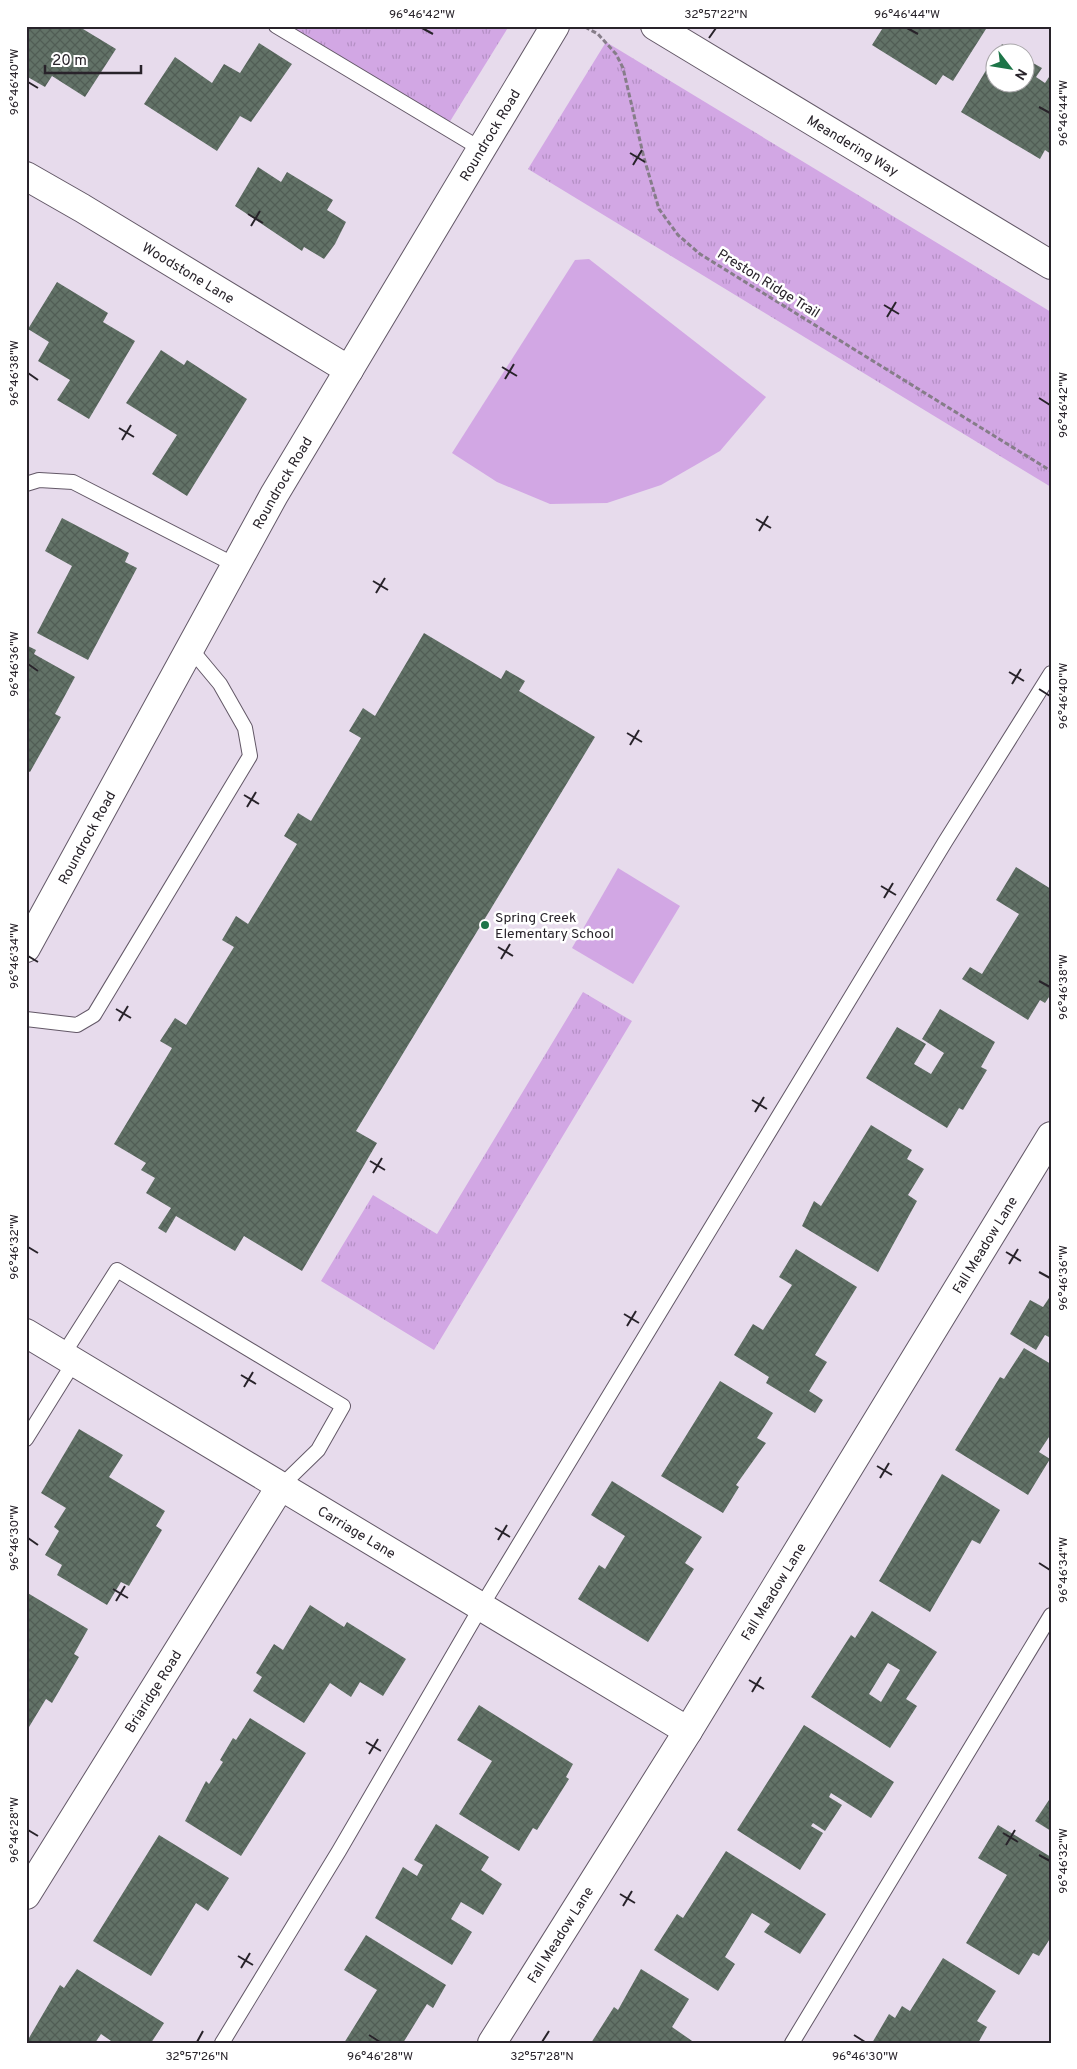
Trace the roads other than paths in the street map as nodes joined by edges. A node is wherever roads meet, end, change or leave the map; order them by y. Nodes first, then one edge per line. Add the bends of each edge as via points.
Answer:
1 (276, 26) edge
2 (555, 26) edge
3 (655, 26) edge
4 (481, 149) junction
5 (26, 176) edge
6 (1051, 265) edge
7 (349, 370) junction
8 (26, 484) edge
9 (235, 566) junction
10 (190, 648) junction
11 (1051, 673) edge
12 (26, 948) edge
13 (26, 1019) edge
14 (1051, 1136) edge
15 (26, 1333) edge
16 (68, 1358) junction
17 (26, 1439) edge
18 (280, 1487) junction
19 (480, 1607) junction
20 (1051, 1615) edge
21 (688, 1731) junction
22 (26, 1895) edge
23 (222, 2043) edge
24 (492, 2043) edge
25 (792, 2043) edge

1 - 4 lane
2 - 4 street, Roundrock Road
3 - 6 street, Meandering Way
4 - 7 street, Roundrock Road
5 - 7 street, Woodstone Lane
7 - 9 street, Roundrock Road
8 - 9 lane via 39,480 73,482
9 - 10 street, Roundrock Road
10 - 12 street, Roundrock Road
10 - 13 lane via 220,684 245,728 250,756 94,1015 77,1025
11 - 19 lane via 939,850
14 - 21 street, Fall Meadow Lane
15 - 16 street, Carriage Lane
16 - 17 lane
16 - 18 street, Carriage Lane
16 - 18 lane via 117,1270 343,1406 318,1450
18 - 19 street, Carriage Lane
18 - 22 street, Briaridge Road
19 - 21 street, Carriage Lane
19 - 23 lane via 339,1852
20 - 25 lane
21 - 24 street, Fall Meadow Lane

